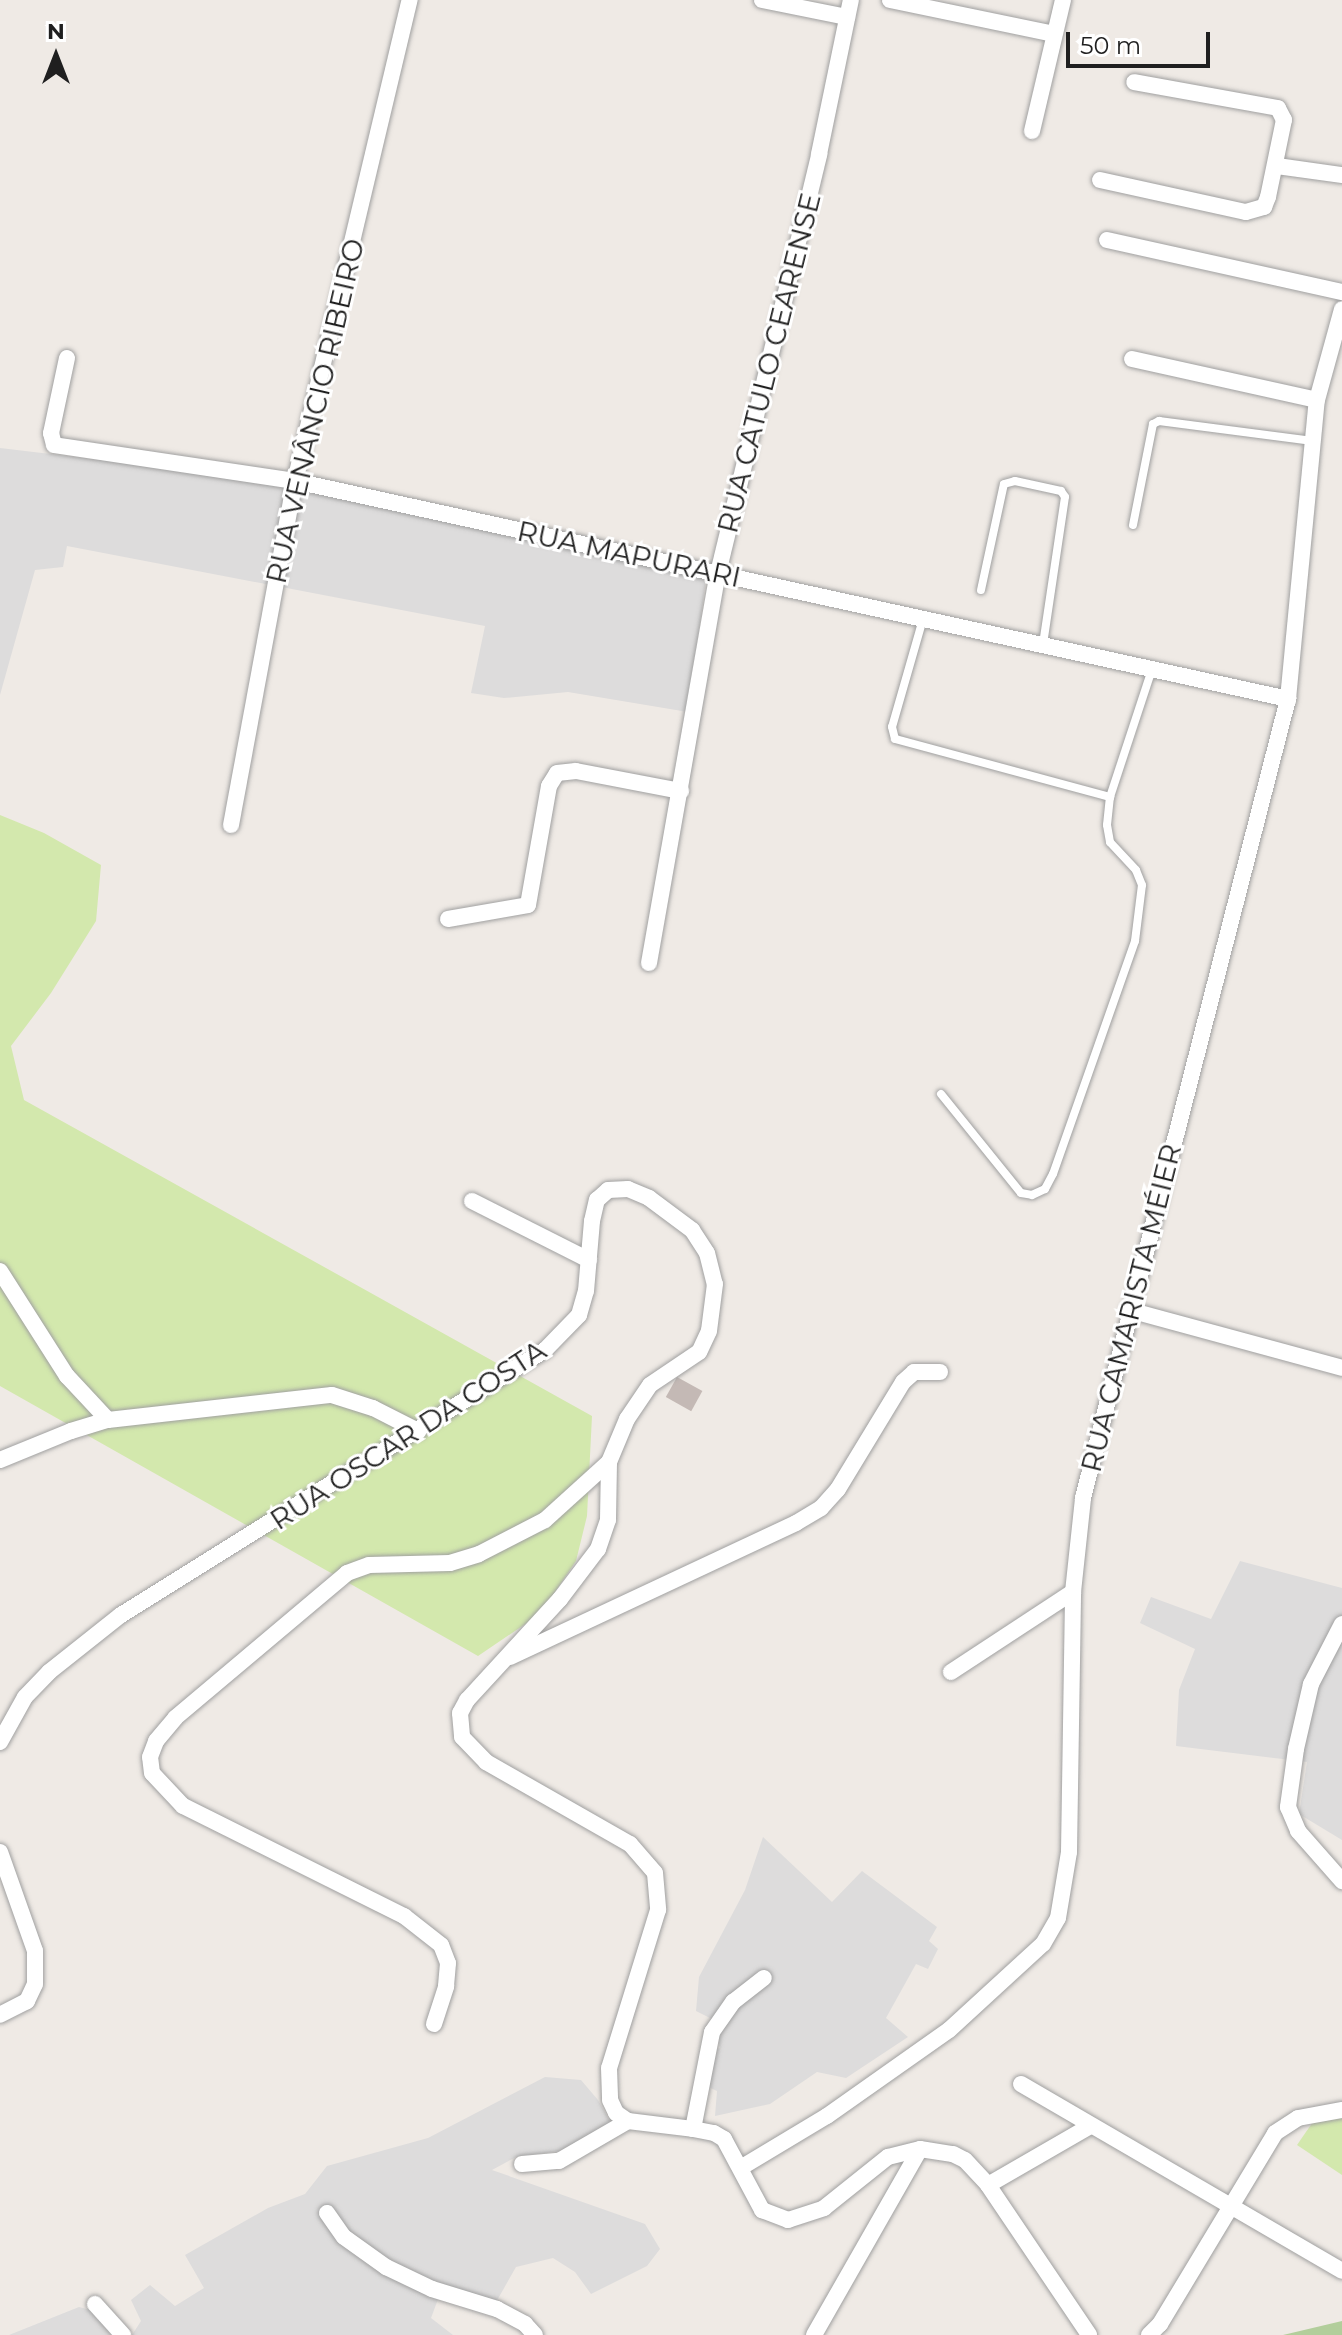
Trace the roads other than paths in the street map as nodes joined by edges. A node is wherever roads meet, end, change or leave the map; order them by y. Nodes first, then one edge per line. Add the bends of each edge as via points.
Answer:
1 (410, 0) edge
2 (762, 0) edge
3 (890, 0) edge
4 (1063, 0) edge
5 (849, 8) edge
6 (1054, 34) junction
7 (1134, 82) dead end
8 (1032, 131) dead end
9 (1277, 166) junction
10 (1342, 175) edge
11 (1100, 180) dead end
12 (1107, 240) dead end
13 (1342, 292) edge
14 (1342, 309) edge
15 (67, 358) dead end
16 (1132, 359) dead end
17 (1317, 400) junction
18 (1313, 441) junction
19 (295, 481) junction
20 (1133, 525) dead end
21 (718, 573) junction
22 (981, 590) dead end
23 (923, 618) junction
24 (1043, 645) junction
25 (1152, 669) junction
26 (1288, 699) junction
27 (681, 791) junction
28 (1110, 797) junction
29 (231, 825) dead end
30 (448, 919) dead end
31 (649, 963) dead end
32 (941, 1094) dead end
33 (472, 1201) dead end
34 (589, 1260) junction
35 (0, 1271) edge
36 (1129, 1310) junction
37 (1342, 1368) edge
38 (940, 1372) dead end
39 (108, 1420) junction
40 (418, 1431) junction
41 (0, 1460) edge
42 (609, 1462) junction
43 (1073, 1592) junction
44 (1342, 1624) edge
45 (501, 1661) junction
46 (951, 1672) dead end
47 (0, 1742) edge
48 (0, 1852) edge
49 (1342, 1881) edge
50 (764, 1978) dead end
51 (0, 2015) edge
52 (434, 2024) dead end
53 (1021, 2084) dead end
54 (1342, 2110) edge
55 (628, 2121) junction
56 (1090, 2126) junction
57 (693, 2129) junction
58 (920, 2149) junction
59 (522, 2164) dead end
60 (742, 2167) junction
61 (988, 2185) junction
62 (1230, 2207) junction
63 (327, 2213) dead end
64 (1342, 2271) edge
65 (95, 2304) dead end
66 (123, 2335) edge
67 (535, 2335) edge
68 (814, 2335) edge
69 (1089, 2335) edge
70 (1149, 2335) edge

1 - 19 street, RUA VENÂNCIO RIBEIRO
2 - 5 street
3 - 6 street
4 - 6 street
5 - 21 street, RUA CATULO CEARENSE
6 - 8 street
7 - 9 street via 1278,108 1284,120
9 - 10 street
9 - 11 street via 1268,197 1257,211 1246,212
12 - 13 street
14 - 17 street, RUA CAMARISTA MÉIER
15 - 19 street, RUA MAPURARI via 51,433 54,445
16 - 17 street
17 - 18 street, RUA CAMARISTA MÉIER
18 - 20 lane via 1159,421 1153,424
18 - 26 street, RUA CAMARISTA MÉIER
19 - 21 street, RUA MAPURARI
19 - 29 street, RUA VENÂNCIO RIBEIRO
21 - 23 street, RUA MAPURARI
21 - 27 street, RUA CATULO CEARENSE
22 - 24 lane via 1004,484 1015,481 1061,491 1065,497
23 - 24 street, RUA MAPURARI
23 - 28 lane via 892,727 895,739
24 - 25 street, RUA MAPURARI
25 - 26 street, RUA MAPURARI
25 - 28 lane
26 - 36 street, RUA CAMARISTA MÉIER
27 - 30 street via 576,771 557,773 549,786 528,905
27 - 31 street, RUA CATULO CEARENSE
28 - 32 lane via 1110,842 1136,870 1142,885 1135,941 1045,1189 1021,1193
33 - 34 street
34 - 40 street, RUA OSCAR DA COSTA via 579,1315 566,1331
34 - 42 street, RUA OSCAR DA COSTA via 597,1200 608,1190 628,1189 692,1230 707,1253 715,1284 704,1344 650,1385 627,1419
35 - 39 street via 67,1376
36 - 37 street
36 - 43 street, RUA CAMARISTA MÉIER via 1083,1498
38 - 45 street via 914,1372 903,1382 821,1508
39 - 40 street via 332,1395
39 - 41 street
40 - 47 street, RUA OSCAR DA COSTA via 121,1615 25,1697
42 - 45 street, RUA OSCAR DA COSTA via 608,1520 598,1549 568,1590
42 - 52 street via 545,1520 479,1554 450,1563 369,1565 347,1573 175,1718 150,1757 152,1773 183,1806 404,1916 441,1945 448,1963 446,1986
43 - 46 street
43 - 60 street, RUA CAMARISTA MÉIER via 1069,1852 1058,1918 1043,1944 949,2030 827,2116
44 - 49 street via 1311,1684 1288,1807 1298,1831
45 - 55 street, RUA OSCAR DA COSTA via 460,1713 462,1737 486,1762 630,1844 655,1873 658,1910 608,2084 616,2113
48 - 51 street via 35,1951 35,1984 27,2001
50 - 57 street via 733,2002 712,2032
53 - 56 street
54 - 62 street via 1298,2118 1275,2133
55 - 57 street
55 - 59 street via 559,2161
56 - 61 street
56 - 62 street
57 - 60 street via 724,2139
58 - 60 street via 888,2157 824,2208 788,2220 762,2210
58 - 61 street via 965,2160
58 - 68 street
61 - 69 street
62 - 64 street
62 - 70 street
63 - 67 street via 344,2237 386,2267 432,2289 497,2309
65 - 66 street

